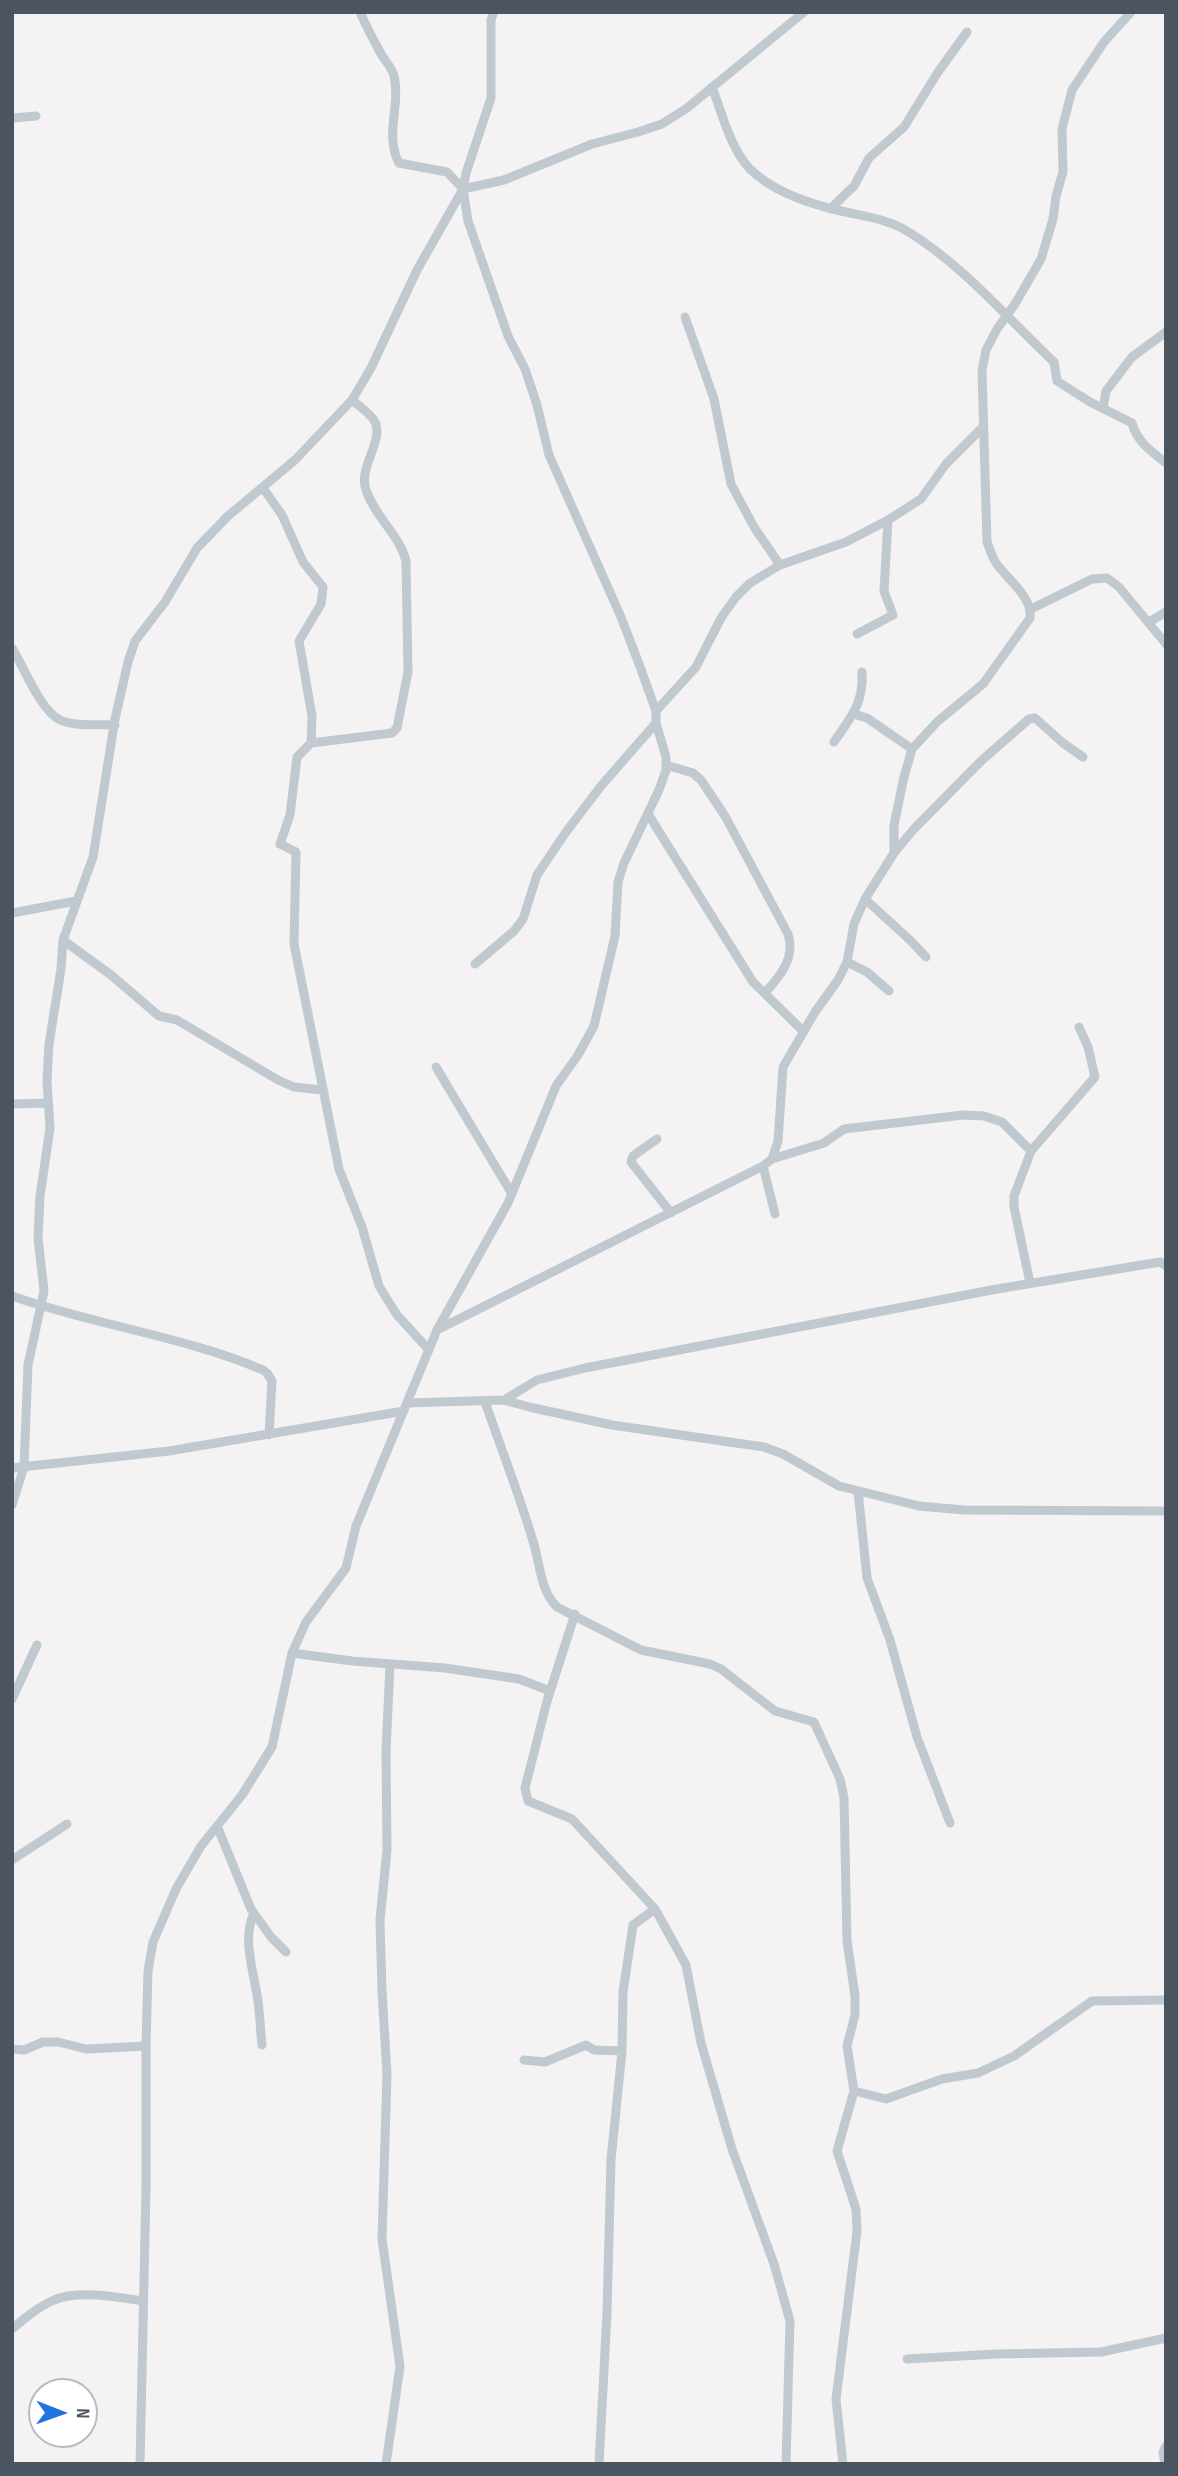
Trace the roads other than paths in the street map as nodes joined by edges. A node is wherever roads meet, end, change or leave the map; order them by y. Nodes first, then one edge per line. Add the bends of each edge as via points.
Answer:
1 (360, 12) edge
2 (494, 12) edge
3 (804, 12) edge
4 (1131, 12) edge
5 (967, 32) dead end
6 (712, 87) junction
7 (36, 116) dead end
8 (12, 118) edge
9 (464, 189) junction
10 (830, 209) junction
11 (1006, 316) junction
12 (685, 317) dead end
13 (1166, 332) edge
14 (352, 400) junction
15 (1103, 408) junction
16 (984, 426) junction
17 (1166, 463) edge
18 (263, 488) junction
19 (888, 520) junction
20 (780, 565) junction
21 (1031, 609) junction
22 (1166, 612) edge
23 (1149, 622) junction
24 (857, 634) dead end
25 (1166, 644) edge
26 (12, 648) edge
27 (862, 672) dead end
28 (656, 711) junction
29 (854, 714) junction
30 (656, 723) junction
31 (115, 724) junction
32 (834, 741) dead end
33 (311, 743) junction
34 (912, 749) junction
35 (1083, 757) dead end
36 (666, 765) junction
37 (648, 814) junction
38 (894, 853) junction
39 (865, 900) junction
40 (76, 901) junction
41 (12, 913) edge
42 (63, 940) junction
43 (926, 957) dead end
44 (847, 962) junction
45 (475, 964) dead end
46 (889, 991) dead end
47 (765, 993) junction
48 (1079, 1027) dead end
49 (803, 1031) junction
50 (436, 1067) dead end
51 (322, 1090) junction
52 (48, 1103) junction
53 (12, 1104) edge
54 (657, 1139) dead end
55 (1031, 1151) junction
56 (772, 1159) junction
57 (763, 1166) junction
58 (512, 1194) junction
59 (671, 1213) junction
60 (775, 1214) dead end
61 (1166, 1266) edge
62 (1030, 1283) junction
63 (12, 1296) edge
64 (39, 1305) junction
65 (438, 1330) junction
66 (429, 1350) junction
67 (504, 1400) junction
68 (485, 1402) junction
69 (406, 1407) junction
70 (269, 1435) junction
71 (24, 1467) junction
72 (12, 1468) edge
73 (858, 1491) junction
74 (12, 1506) edge
75 (1166, 1511) edge
76 (575, 1614) junction
77 (37, 1645) dead end
78 (292, 1653) junction
79 (390, 1664) junction
80 (550, 1691) junction
81 (12, 1699) edge
82 (67, 1824) dead end
83 (950, 1824) dead end
84 (217, 1826) junction
85 (12, 1860) edge
86 (655, 1909) junction
87 (254, 1913) junction
88 (286, 1952) dead end
89 (1166, 2000) edge
90 (262, 2045) dead end
91 (146, 2046) junction
92 (12, 2049) edge
93 (622, 2051) junction
94 (524, 2060) dead end
95 (855, 2091) junction
96 (143, 2301) junction
97 (12, 2329) edge
98 (1166, 2338) edge
99 (907, 2359) dead end
100 (1166, 2446) edge
101 (141, 2464) edge
102 (386, 2464) edge
103 (598, 2464) edge
104 (786, 2464) edge
105 (843, 2464) edge
106 (1165, 2464) edge

1 - 9 street via 394,73 392,151 399,163 447,172
2 - 9 street via 491,98
3 - 6 street
4 - 11 street via 1072,90 1062,129 1063,172 1054,219 1041,260
5 - 10 street via 904,127 869,158 854,186
6 - 9 street via 662,124 592,144 504,180
6 - 10 street via 738,152 750,168 770,184
7 - 8 street
9 - 14 street via 417,270
9 - 28 street via 468,222 508,336 525,369 549,455 621,617
10 - 11 street via 905,230 965,275
11 - 15 street via 1054,362 1058,381
11 - 16 street via 986,350
12 - 20 street via 714,399 731,484
13 - 15 street via 1132,357 1105,391
14 - 18 street
14 - 33 street via 377,425 365,488 406,561 408,672 393,733
15 - 17 street via 1132,423 1146,448
16 - 19 street via 946,464 921,499
16 - 21 street via 987,542 995,561
18 - 31 street via 197,548 135,641
18 - 33 street via 282,515 303,562 323,587 321,604 299,641 312,716
19 - 20 street via 846,542
19 - 24 street via 884,591 893,615
20 - 28 street via 736,597 696,667
21 - 23 street via 1092,579 1107,578
21 - 34 street via 1030,618 982,684
22 - 23 street
23 - 25 street
26 - 31 street via 46,708 60,719
27 - 29 street via 862,694
28 - 30 street
29 - 32 street
29 - 34 street
30 - 36 street
30 - 45 street via 601,786 544,864 523,919
31 - 40 street via 93,858
33 - 51 street via 297,757 290,815 280,844 296,852 294,944
34 - 38 street via 894,825
35 - 38 street via 1035,718 1029,719 981,761
36 - 37 street
36 - 47 street via 702,780 788,934 791,943 785,970
37 - 47 street via 737,960
37 - 58 street via 618,882 615,936 594,1026 556,1086
38 - 39 street
39 - 43 street
39 - 44 street via 849,939
40 - 41 street
40 - 42 street
42 - 51 street via 159,1016 177,1020 278,1080
42 - 52 street via 49,1044
44 - 46 street
44 - 49 street
47 - 49 street
48 - 55 street via 1095,1077
49 - 56 street via 782,1073 778,1141
50 - 58 street
51 - 66 street via 339,1169 379,1286 397,1315
52 - 53 street
52 - 64 street via 50,1128 38,1238 44,1290
54 - 59 street via 631,1162
55 - 56 street via 1002,1122 963,1115 844,1129 824,1143
55 - 62 street via 1014,1196
56 - 57 street
57 - 59 street
57 - 60 street
58 - 65 street
59 - 65 street
61 - 62 street via 1160,1262
62 - 67 street via 585,1368 537,1380
63 - 64 street
64 - 70 street via 194,1346 263,1370 272,1381
64 - 71 street via 28,1364
65 - 66 street
66 - 69 street
67 - 68 street
67 - 73 street via 612,1425 765,1447 839,1486
68 - 69 street
68 - 76 street via 549,1597 557,1607
69 - 70 street
69 - 78 street via 356,1526 346,1568 306,1622
70 - 71 street
71 - 72 street
71 - 74 street
73 - 75 street via 937,1509
73 - 83 street via 867,1578
76 - 80 street
76 - 95 street via 641,1650 721,1669 775,1711 806,1718 818,1728 844,1798 846,1941 855,1996 847,2046
77 - 81 street
78 - 79 street
78 - 84 street via 272,1747
79 - 80 street via 519,1679
79 - 102 street via 387,1850 380,1908 387,2074 382,2239 400,2366
80 - 86 street via 525,1796 572,1819
82 - 85 street
84 - 87 street
84 - 91 street via 176,1889 153,1942
86 - 93 street via 631,1930
86 - 104 street via 686,1965 701,2043 790,2321
87 - 88 street
87 - 90 street via 249,1943
89 - 95 street via 1092,2001 1014,2056 978,2073 942,2079 886,2099
91 - 92 street via 86,2049 43,2042 24,2050
91 - 96 street
93 - 94 street via 594,2050 586,2045 545,2062
93 - 103 street via 611,2160
95 - 105 street via 837,2151 856,2208 857,2231 836,2399
96 - 97 street via 102,2296 56,2299
96 - 101 street
98 - 99 street via 1101,2353
100 - 106 street

